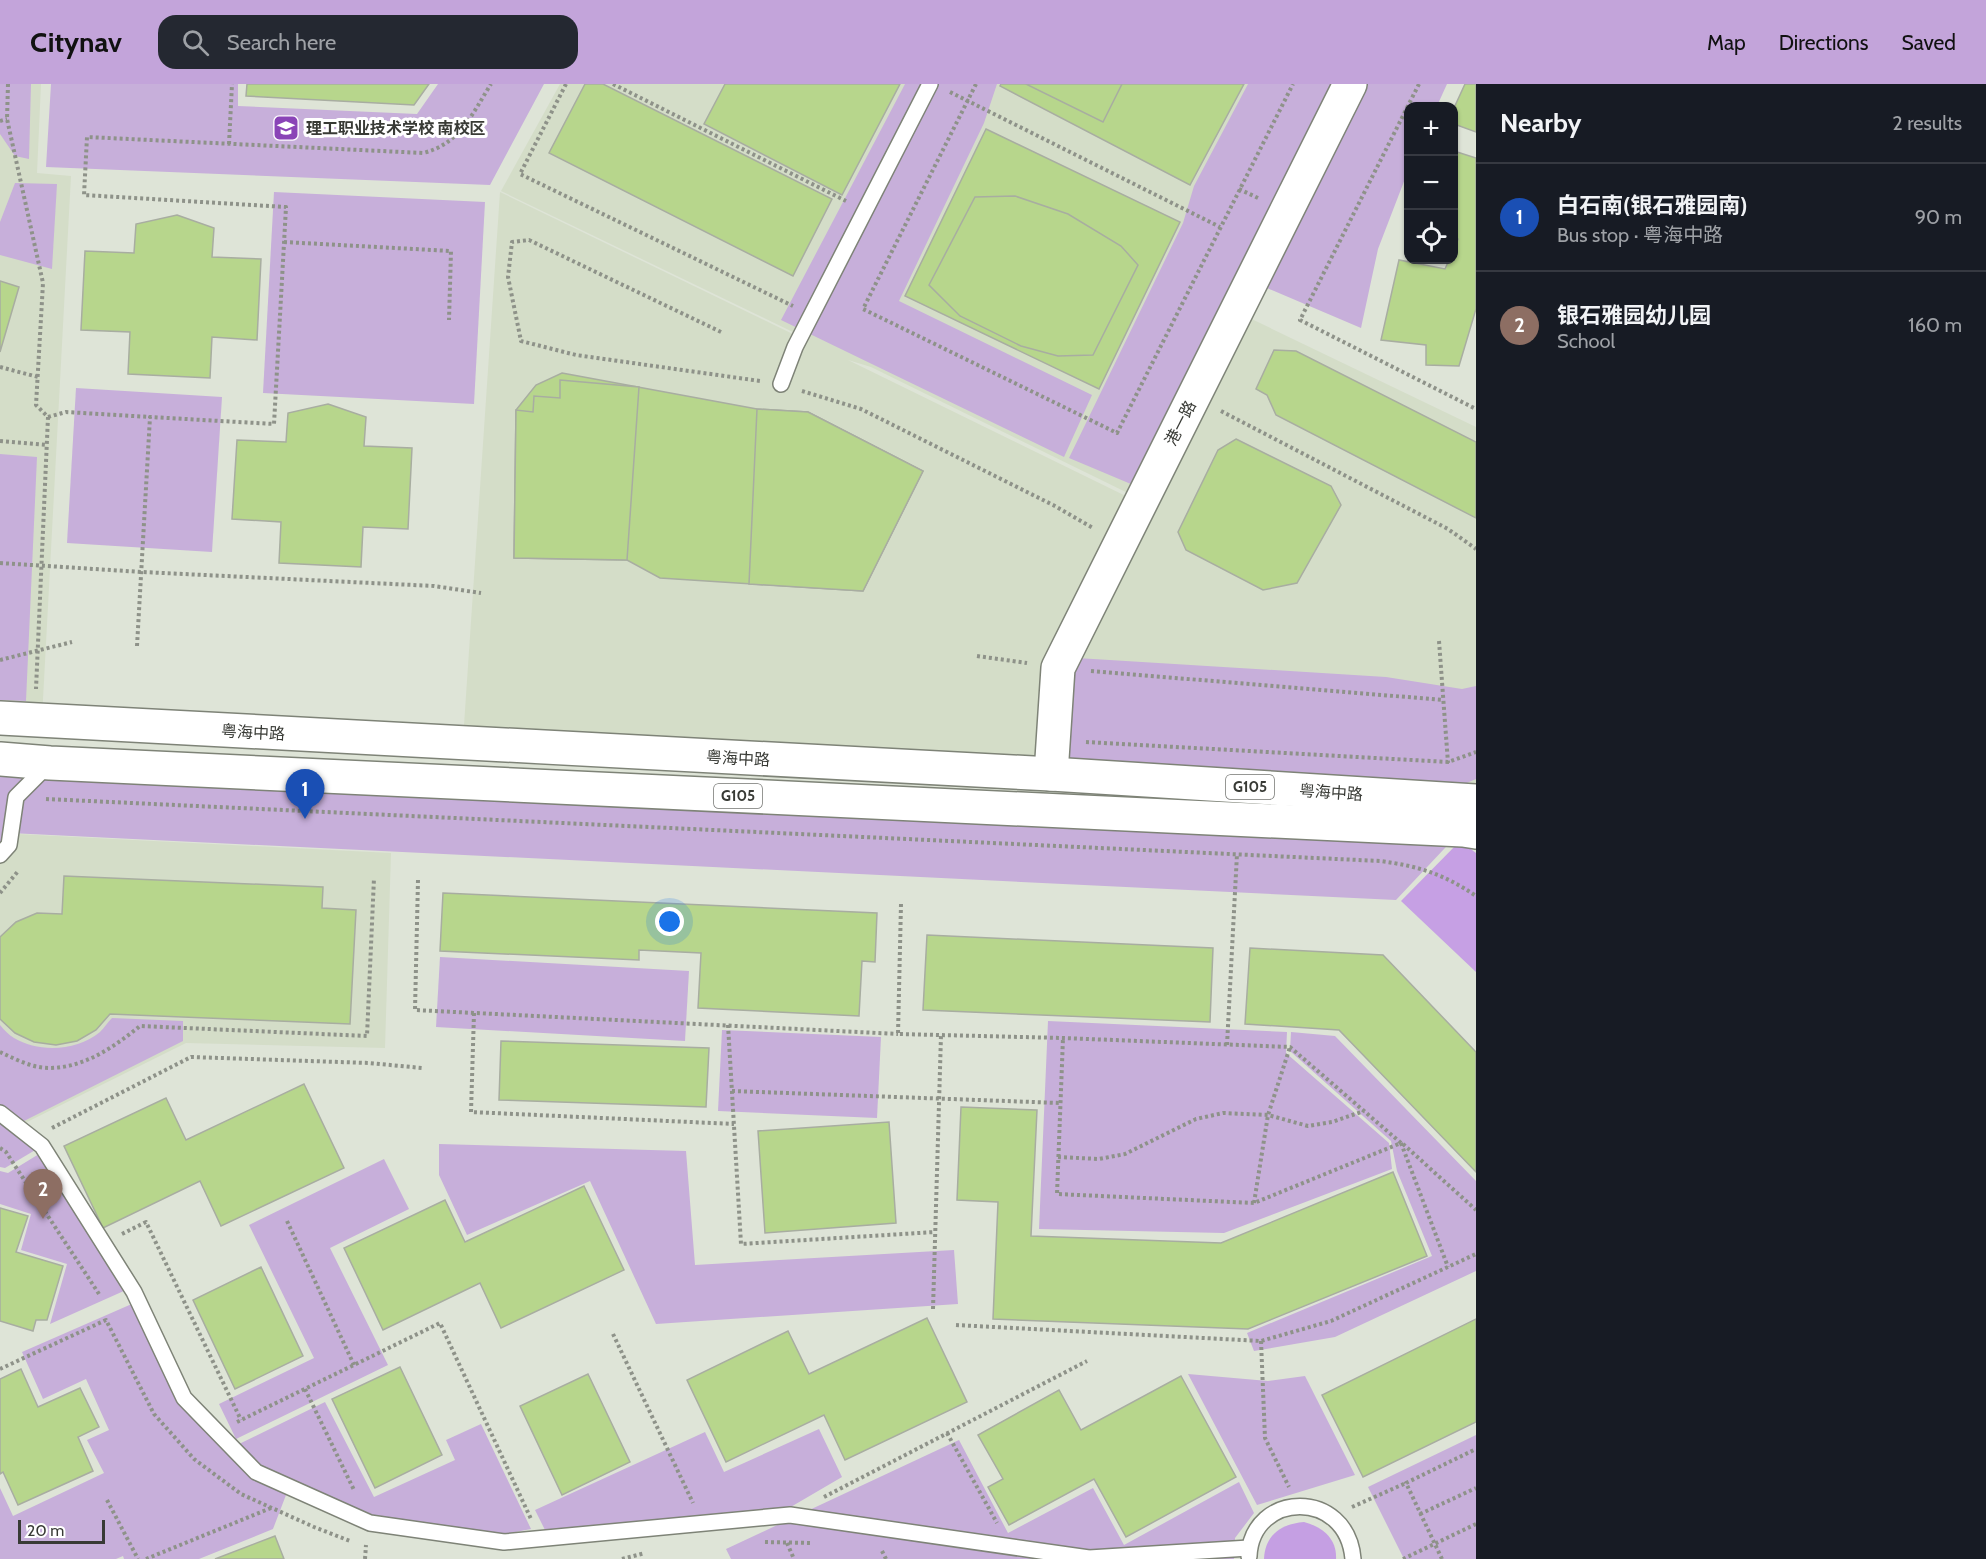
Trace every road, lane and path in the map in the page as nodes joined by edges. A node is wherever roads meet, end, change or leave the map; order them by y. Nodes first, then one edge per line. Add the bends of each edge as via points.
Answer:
1 (8, 84) edge
2 (232, 84) edge
3 (491, 84) edge
4 (566, 84) edge
5 (613, 84) edge
6 (976, 84) edge
7 (1293, 84) edge
8 (1350, 84) edge
9 (1419, 84) edge
10 (936, 86) edge
11 (968, 101) junction
12 (7, 119) junction
13 (0, 121) edge
14 (230, 144) junction
15 (866, 211) junction
16 (1220, 227) junction
17 (284, 242) junction
18 (811, 315) junction
19 (449, 320) dead end
20 (721, 332) dead end
21 (0, 367) edge
22 (38, 377) junction
23 (782, 384) junction
24 (1193, 396) junction
25 (1476, 409) edge
26 (48, 417) junction
27 (150, 417) junction
28 (0, 441) edge
29 (46, 445) junction
30 (1120, 543) junction
31 (1476, 549) edge
32 (0, 563) edge
33 (42, 566) junction
34 (142, 572) junction
35 (481, 593) dead end
36 (1439, 641) dead end
37 (72, 642) dead end
38 (137, 646) dead end
39 (38, 650) junction
40 (977, 656) dead end
41 (0, 660) edge
42 (1058, 668) junction
43 (36, 689) dead end
44 (1443, 700) junction
45 (0, 718) edge
46 (0, 759) edge
47 (50, 763) junction
48 (1051, 774) junction
49 (1467, 796) edge
50 (16, 797) junction
51 (1472, 835) edge
52 (1237, 854) junction
53 (0, 855) edge
54 (21, 868) dead end
55 (374, 878) dead end
56 (418, 880) dead end
57 (0, 893) edge
58 (1476, 896) edge
59 (901, 904) dead end
60 (474, 1013) junction
61 (728, 1025) junction
62 (898, 1034) junction
63 (941, 1035) junction
64 (1063, 1038) junction
65 (1227, 1045) junction
66 (1290, 1047) junction
67 (0, 1052) edge
68 (422, 1068) dead end
69 (732, 1091) junction
70 (939, 1098) junction
71 (1060, 1103) junction
72 (1364, 1111) junction
73 (0, 1113) edge
74 (1268, 1115) junction
75 (734, 1124) junction
76 (32, 1138) junction
77 (1401, 1143) junction
78 (0, 1148) edge
79 (1058, 1157) junction
80 (1254, 1203) junction
81 (1476, 1210) edge
82 (286, 1221) dead end
83 (935, 1232) junction
84 (103, 1243) junction
85 (1476, 1254) edge
86 (1448, 1267) junction
87 (99, 1293) dead end
88 (933, 1309) dead end
89 (956, 1326) dead end
90 (613, 1334) dead end
91 (1261, 1341) junction
92 (1087, 1361) dead end
93 (354, 1365) junction
94 (305, 1389) junction
95 (241, 1420) junction
96 (217, 1432) junction
97 (947, 1433) junction
98 (1476, 1449) edge
99 (281, 1483) junction
100 (1406, 1483) junction
101 (1476, 1488) edge
102 (108, 1500) dead end
103 (1299, 1506) junction
104 (1420, 1514) junction
105 (790, 1515) junction
106 (1332, 1516) junction
107 (370, 1523) junction
108 (702, 1523) junction
109 (1476, 1524) edge
110 (540, 1539) junction
111 (754, 1542) dead end
112 (787, 1543) junction
113 (821, 1543) dead end
114 (1435, 1544) junction
115 (1011, 1547) junction
116 (655, 1551) dead end
117 (1249, 1554) edge
118 (138, 1559) edge
119 (146, 1559) edge
120 (365, 1559) edge
121 (621, 1559) edge
122 (794, 1559) edge
123 (1353, 1559) edge
124 (1403, 1559) edge
125 (1442, 1559) edge

1 - 12 path
2 - 14 path
3 - 14 path via 456,136 436,150 423,153
4 - 18 path via 520,174
5 - 15 path
6 - 11 path
7 - 16 path
8 - 24 main road, 港一路
9 - 25 path via 1300,320
10 - 11 path
10 - 15 lane
11 - 16 path
11 - 16 path via 862,309 1117,433
12 - 13 path
12 - 22 path via 43,283
14 - 17 path via 87,138 84,195 286,207
15 - 18 lane
17 - 19 path via 452,251
17 - 27 path via 274,424
18 - 23 lane
20 - 23 path via 529,240 512,242 508,277 521,341 576,355
21 - 22 path
22 - 26 path via 36,405
23 - 30 path via 861,409
24 - 30 main road, 港一路
24 - 31 path via 1448,529
26 - 27 path via 66,412
26 - 29 path
27 - 34 path
28 - 29 path
29 - 33 path
30 - 42 main road, 港一路
32 - 33 path
33 - 34 path
33 - 39 path
34 - 35 path via 434,586
34 - 38 path
36 - 44 path
37 - 39 path
39 - 41 path
39 - 43 path
40 - 42 path
42 - 44 path
42 - 48 main road, 港一路
44 - 49 path
45 - 48 main road, 粤海中路 / G105
46 - 47 main road, 粤海中路 / G105
47 - 50 lane
47 - 51 main road, 粤海中路 / G105
48 - 49 main road, 粤海中路 / G105
50 - 52 path
50 - 53 lane via 9,845
52 - 58 path via 1409,865 1453,881
52 - 65 path
54 - 57 path
55 - 67 path via 367,1036 140,1026 114,1046 82,1062 48,1068
56 - 60 path via 415,1010
59 - 62 path
60 - 61 path
60 - 75 path via 471,1112
61 - 62 path
61 - 69 path
62 - 63 path
63 - 64 path
63 - 70 path
64 - 65 path
64 - 71 path
65 - 66 path
66 - 72 path
66 - 74 path
68 - 76 path via 191,1057
69 - 70 path
69 - 75 path
70 - 71 path
70 - 83 path
71 - 79 path
72 - 74 path via 1308,1126
72 - 77 path
73 - 76 lane
74 - 79 path via 1223,1113 1196,1119 1125,1154 1100,1159
74 - 80 path
75 - 83 path via 741,1244
76 - 84 lane via 42,1146
77 - 80 path
77 - 81 path
77 - 86 path
78 - 87 path
79 - 80 path via 1057,1194
82 - 93 path
83 - 88 path
84 - 95 path via 146,1222
84 - 96 lane via 134,1292 184,1398
85 - 86 path
86 - 91 path via 1331,1321
89 - 91 path
90 - 108 path
91 - 103 path via 1265,1438
92 - 97 path
93 - 94 path
93 - 110 path via 440,1323
94 - 95 path
94 - 107 path
95 - 96 path
96 - 99 lane via 256,1472
97 - 105 path
97 - 115 path
98 - 100 path
99 - 107 lane
99 - 119 path via 272,1508
100 - 104 path
100 - 106 path
101 - 104 path
102 - 118 path
103 - 106 lane via 1316,1508
103 - 117 lane via 1266,1518 1255,1532
104 - 114 path
105 - 108 lane
105 - 115 lane
106 - 123 lane via 1345,1529
107 - 110 lane via 504,1542
107 - 120 path
108 - 110 lane
109 - 114 path
111 - 112 path
112 - 113 path
112 - 122 path
114 - 124 path
114 - 125 path
115 - 117 lane via 1089,1558
116 - 121 path

